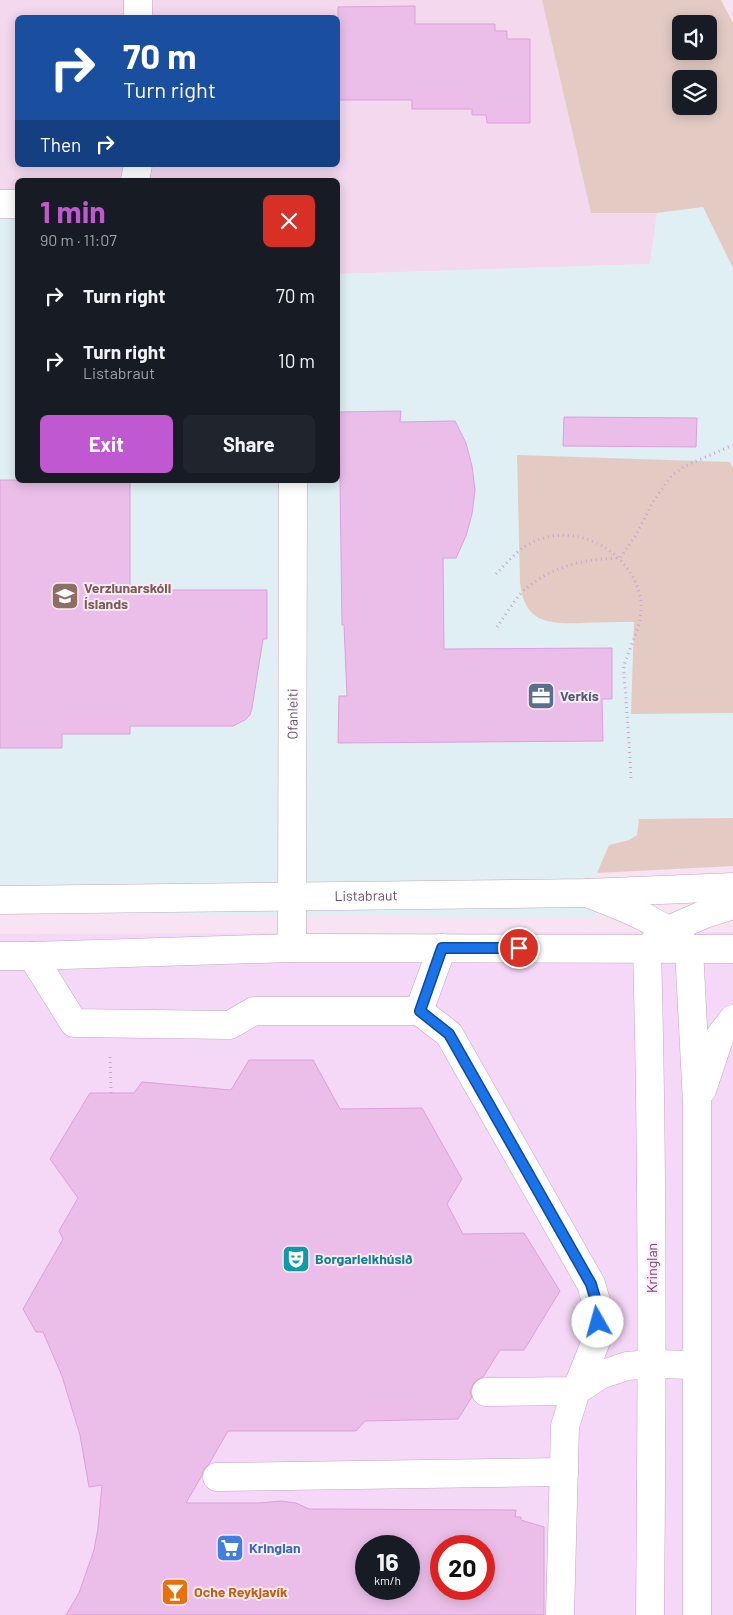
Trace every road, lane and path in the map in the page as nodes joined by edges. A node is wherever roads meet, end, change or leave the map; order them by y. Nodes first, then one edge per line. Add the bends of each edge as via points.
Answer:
1 (138, 0) edge
2 (138, 15) edge
3 (0, 204) edge
4 (15, 204) edge
5 (733, 445) edge
6 (293, 483) edge
7 (620, 558) junction
8 (496, 574) dead end
9 (497, 627) dead end
10 (632, 781) dead end
11 (733, 887) edge
12 (587, 893) junction
13 (292, 897) junction
14 (0, 900) edge
15 (733, 905) edge
16 (668, 930) junction
17 (292, 948) junction
18 (442, 948) junction
19 (647, 949) junction
20 (689, 949) junction
21 (733, 949) edge
22 (0, 956) edge
23 (32, 956) junction
24 (420, 1011) junction
25 (733, 1019) edge
26 (697, 1103) junction
27 (652, 1364) junction
28 (696, 1365) junction
29 (576, 1391) junction
30 (486, 1392) dead end
31 (564, 1472) junction
32 (217, 1477) dead end
33 (560, 1615) edge
34 (650, 1615) edge
35 (697, 1615) edge

1 - 2 street
3 - 4 street
5 - 7 path via 685,466 671,476
6 - 13 street, Ofanleiti
7 - 8 path via 587,539 571,535 554,536 523,547
7 - 9 path via 576,562 538,580 521,594
7 - 10 path via 637,584 642,615 624,666
11 - 12 street, Listabraut
12 - 13 street, Listabraut
12 - 16 street
13 - 14 street, Listabraut
13 - 17 street, Ofanleiti
15 - 16 street
16 - 19 street
16 - 20 street
17 - 18 street
17 - 23 street
18 - 19 street
18 - 24 street
19 - 20 street
19 - 27 street, Kringlan
20 - 21 street
20 - 26 street
22 - 23 street
23 - 24 street via 74,1023 230,1025 254,1011
24 - 29 street via 449,1034 591,1284 598,1308 598,1336
25 - 26 street via 720,1036
26 - 28 street
27 - 28 street
27 - 29 street via 627,1366 600,1376
27 - 34 street, Kringlan
28 - 35 street
29 - 30 street
29 - 31 street via 565,1426
31 - 32 street
31 - 33 street

